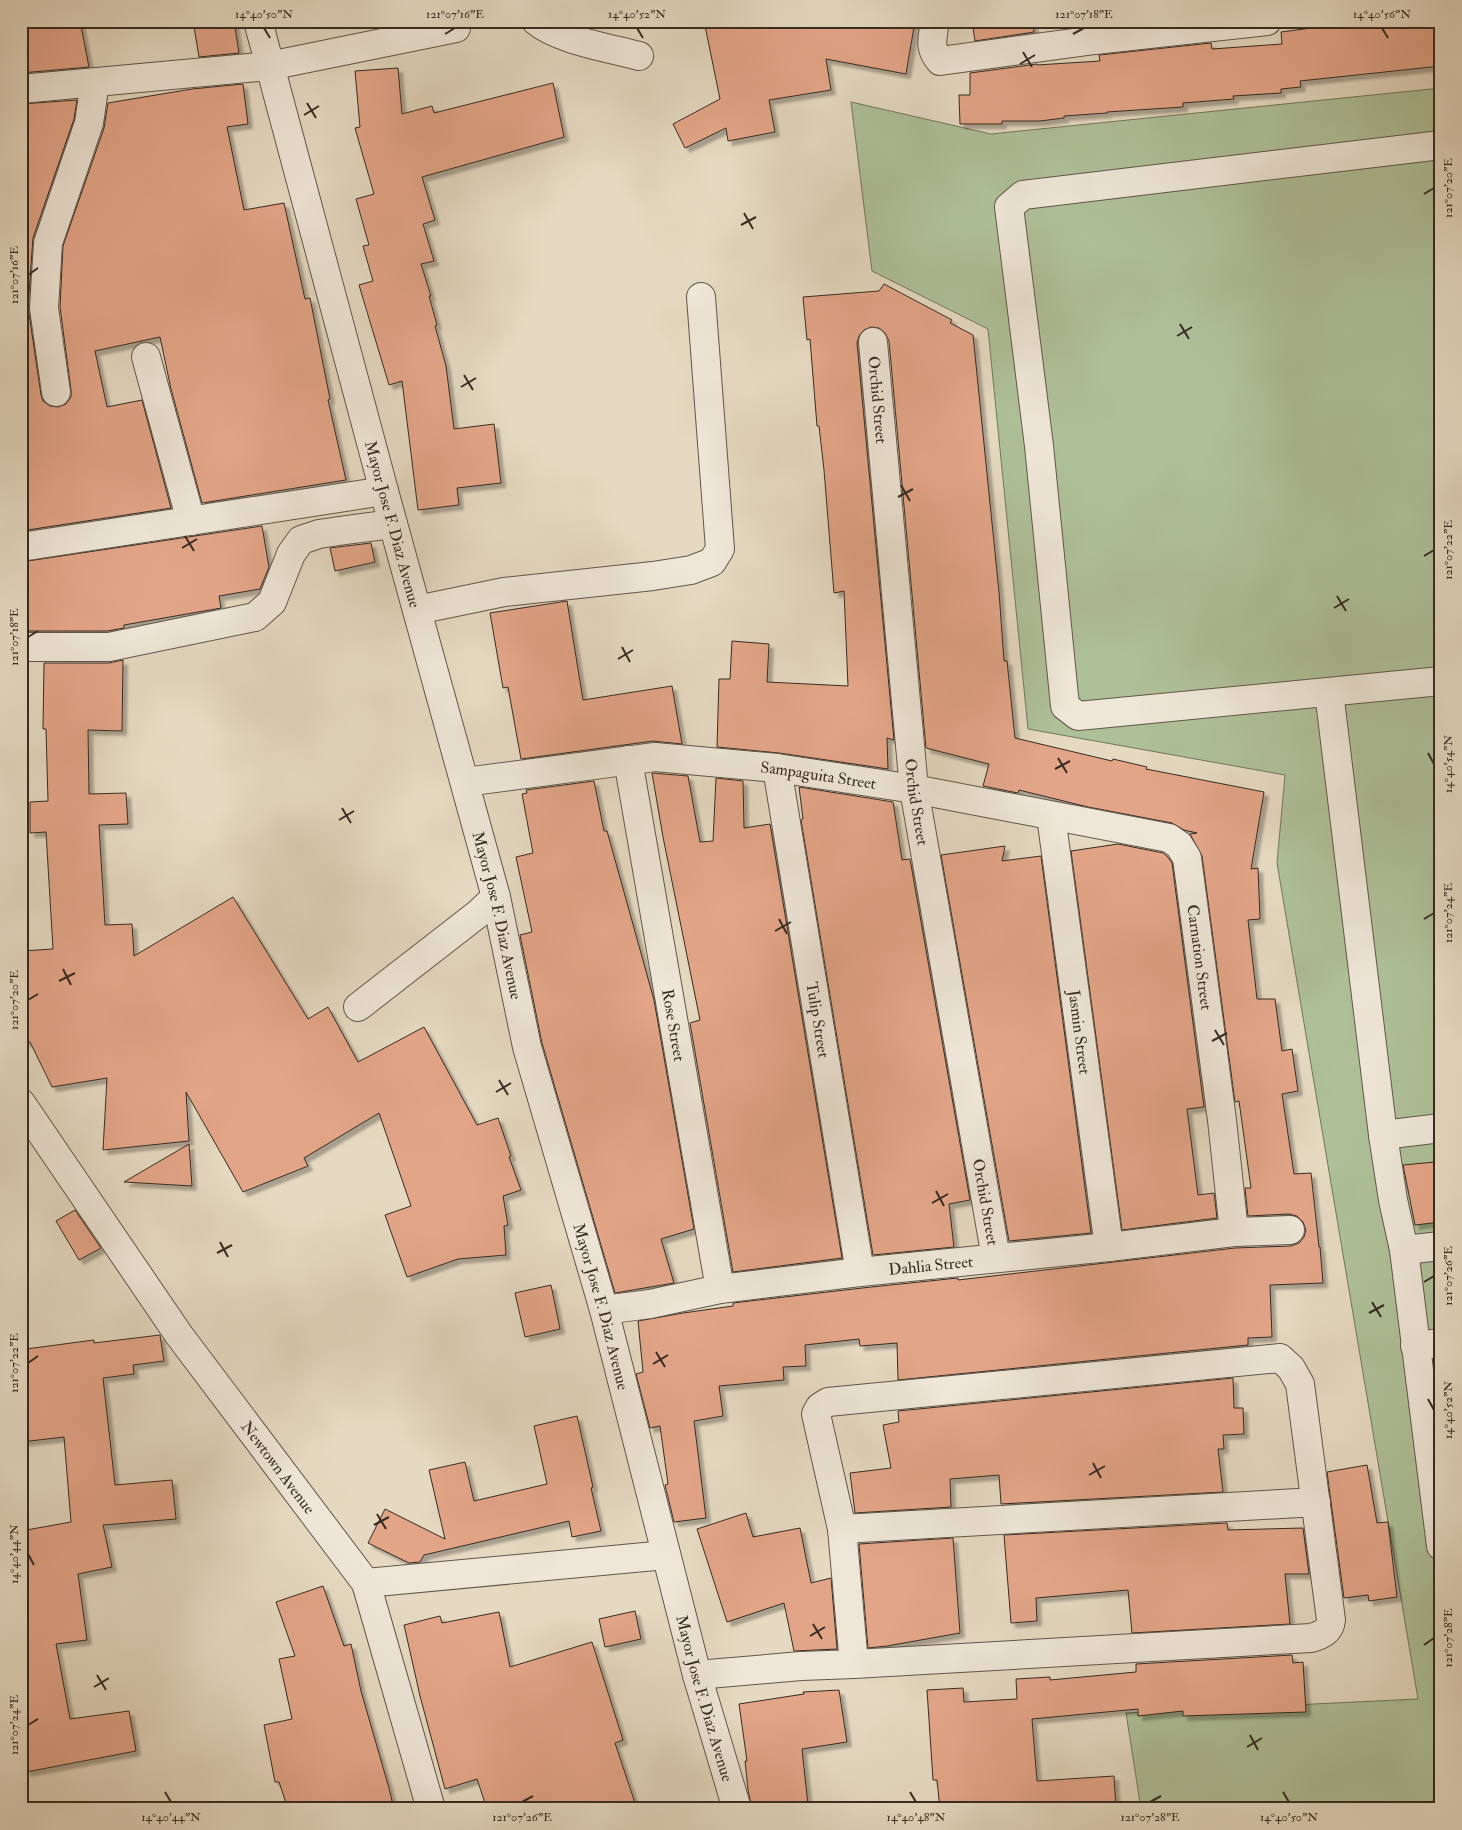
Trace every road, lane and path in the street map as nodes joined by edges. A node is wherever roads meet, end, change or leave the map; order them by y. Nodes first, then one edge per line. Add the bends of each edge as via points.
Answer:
1 (258, 21) edge
2 (536, 21) edge
3 (935, 21) edge
4 (1267, 21) edge
5 (1213, 24) edge
6 (456, 28) dead end
7 (1094, 31) edge
8 (639, 56) dead end
9 (269, 66) junction
10 (95, 82) junction
11 (21, 89) edge
12 (1441, 145) edge
13 (701, 298) dead end
14 (873, 342) dead end
15 (146, 357) dead end
16 (56, 392) dead end
17 (384, 491) junction
18 (191, 521) junction
19 (393, 524) junction
20 (21, 547) edge
21 (417, 610) junction
22 (21, 647) edge
23 (1441, 681) edge
24 (1329, 692) junction
25 (628, 760) junction
26 (777, 768) junction
27 (464, 782) junction
28 (914, 790) junction
29 (1051, 816) junction
30 (1169, 838) joint
31 (496, 897) junction
32 (358, 1008) dead end
33 (21, 1103) edge
34 (1441, 1128) edge
35 (1383, 1135) junction
36 (1290, 1230) dead end
37 (1234, 1232) junction
38 (1441, 1246) edge
39 (1109, 1247) junction
40 (1404, 1250) junction
41 (996, 1258) junction
42 (860, 1272) junction
43 (720, 1289) junction
44 (604, 1310) junction
45 (1428, 1345) edge
46 (1435, 1448) edge
47 (1316, 1502) junction
48 (842, 1529) junction
49 (1440, 1540) edge
50 (1441, 1546) edge
51 (666, 1555) junction
52 (366, 1583) junction
53 (854, 1664) junction
54 (697, 1675) junction
55 (431, 1809) edge
56 (737, 1809) edge

1 - 9 street, Mayor Jose F. Diaz Avenue
2 - 8 street via 570,38
3 - 7 street via 931,46 940,61
4 - 5 street
5 - 7 street
6 - 9 street
9 - 10 street
9 - 17 street, Mayor Jose F. Diaz Avenue
10 - 11 street
10 - 16 street via 89,123 48,242 44,308
12 - 24 street via 1023,195 1009,207 1039,446 1065,706 1078,716
13 - 21 street via 720,549 712,562 691,570 504,592
14 - 28 street, Orchid Street
15 - 18 street
17 - 18 street
17 - 19 street, Mayor Jose F. Diaz Avenue
18 - 20 street
19 - 21 street, Mayor Jose F. Diaz Avenue
19 - 22 street via 319,534 301,540 291,554 272,602 256,617 109,647
21 - 27 street, Mayor Jose F. Diaz Avenue
23 - 24 street
24 - 35 street
25 - 26 street, Sampaguita Street via 656,757
25 - 27 street, Sampaguita Street
25 - 43 street, Rose Street
26 - 28 street, Sampaguita Street
26 - 42 street, Tulip Street
27 - 31 street, Mayor Jose F. Diaz Avenue
28 - 29 street, Sampaguita Street
28 - 41 street, Orchid Street
29 - 30 street, Sampaguita Street
29 - 39 street, Jasmin Street
30 - 37 street, Carnation Street via 1179,845 1187,858
31 - 32 street
31 - 44 street, Mayor Jose F. Diaz Avenue via 527,1047
33 - 52 street, Newtown Avenue via 179,1335
34 - 35 street
35 - 40 street
36 - 37 street, Dahlia Street
37 - 39 street, Dahlia Street
38 - 40 street
39 - 41 street, Dahlia Street
40 - 45 street
41 - 42 street, Dahlia Street
42 - 43 street, Dahlia Street
43 - 44 street, Dahlia Street
44 - 51 street, Mayor Jose F. Diaz Avenue
45 - 46 street
46 - 49 street
47 - 48 street
47 - 48 street via 1300,1384 1291,1368 1280,1358 828,1402 816,1414
47 - 53 street via 1331,1620 1325,1633 1318,1636
48 - 53 street
49 - 50 street
51 - 52 street
51 - 54 street, Mayor Jose F. Diaz Avenue
52 - 55 street
53 - 54 street
54 - 56 street, Mayor Jose F. Diaz Avenue

